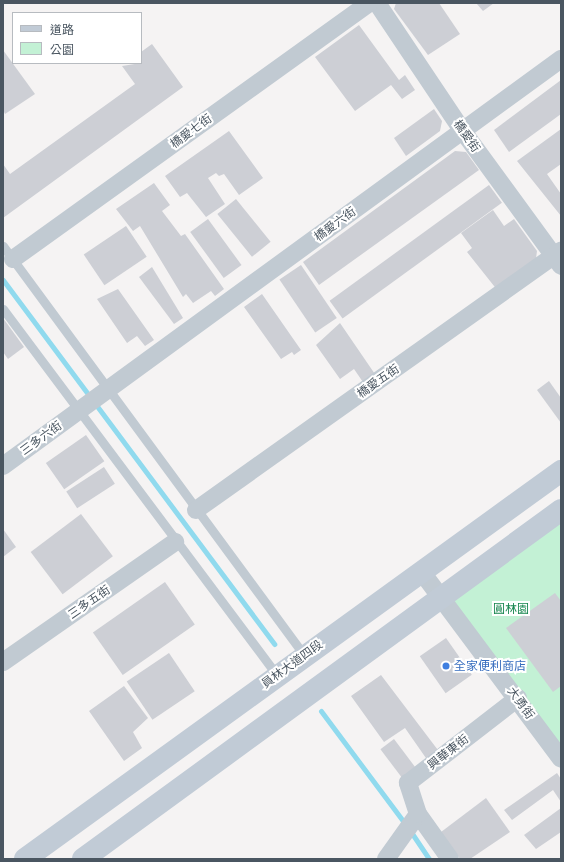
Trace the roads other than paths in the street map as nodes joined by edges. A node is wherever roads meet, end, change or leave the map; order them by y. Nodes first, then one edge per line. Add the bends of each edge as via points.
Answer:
1 (369, 3) edge
2 (376, 3) edge
3 (561, 59) edge
4 (462, 130) junction
5 (8, 252) edge
6 (559, 257) edge
7 (3, 309) edge
8 (109, 389) junction
9 (78, 411) junction
10 (3, 466) edge
11 (561, 471) edge
12 (196, 510) junction
13 (561, 510) edge
14 (175, 542) junction
15 (421, 571) junction
16 (440, 599) junction
17 (304, 655) junction
18 (3, 662) edge
19 (277, 675) junction
20 (518, 698) junction
21 (561, 759) edge
22 (416, 816) junction
23 (37, 855) edge
24 (83, 859) edge
25 (386, 859) edge
26 (450, 859) edge

1 - 5 street, 橋愛七街
2 - 4 street, 橋愛街
3 - 4 street, 橋愛六街
4 - 6 street, 橋愛街
4 - 8 street, 橋愛六街
5 - 8 lane
6 - 12 street, 橋愛五街
7 - 9 lane
8 - 9 street, 橋愛六街
8 - 12 lane
9 - 10 street, 三多六街
9 - 14 lane
11 - 15 main road, 員林大道四段
12 - 17 lane
13 - 16 main road
14 - 18 street, 三多五街
14 - 19 lane
15 - 16 street, 大勇街
15 - 17 main road, 員林大道四段
16 - 20 street, 大勇街
16 - 24 main road
17 - 19 main road, 員林大道四段
19 - 23 main road, 員林大道四段
20 - 21 street, 大勇街
20 - 22 street, 興華東街 via 408,783
22 - 25 street
22 - 26 street

